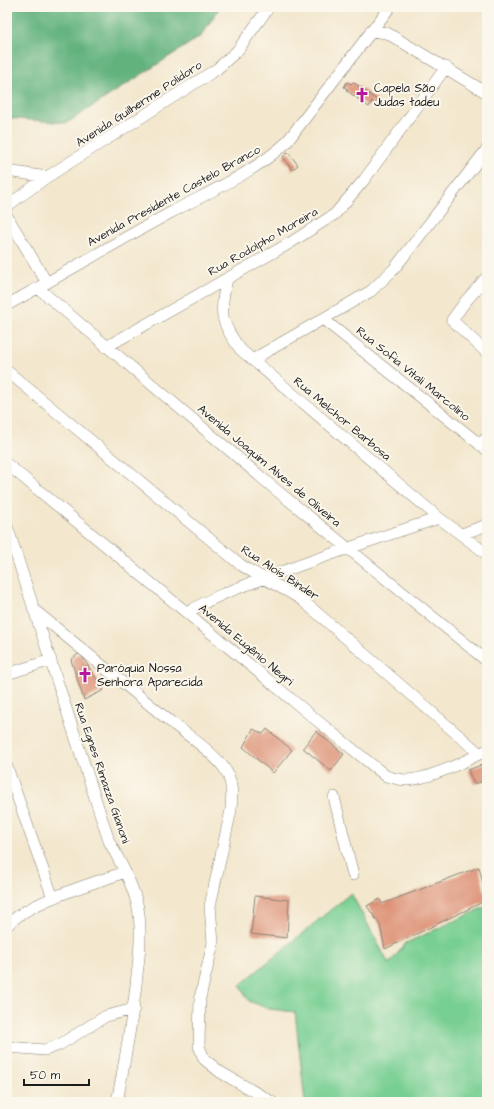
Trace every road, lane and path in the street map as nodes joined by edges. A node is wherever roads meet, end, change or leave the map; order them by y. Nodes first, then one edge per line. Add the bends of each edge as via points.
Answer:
1 (269, 7) edge
2 (390, 7) edge
3 (371, 31) junction
4 (446, 67) junction
5 (487, 93) edge
6 (487, 149) edge
7 (7, 171) edge
8 (47, 177) junction
9 (7, 206) edge
10 (7, 216) edge
11 (487, 278) edge
12 (227, 279) junction
13 (43, 285) junction
14 (7, 305) edge
15 (323, 319) junction
16 (106, 347) junction
17 (487, 354) edge
18 (252, 360) junction
19 (7, 371) edge
20 (485, 444) edge
21 (7, 464) edge
22 (439, 518) junction
23 (487, 525) edge
24 (7, 526) edge
25 (462, 534) junction
26 (348, 548) junction
27 (487, 554) edge
28 (264, 579) junction
29 (33, 609) junction
30 (187, 613) junction
31 (51, 660) junction
32 (487, 661) edge
33 (7, 674) edge
34 (483, 752) edge
35 (7, 767) edge
36 (334, 797) dead end
37 (125, 872) junction
38 (353, 875) dead end
39 (54, 898) junction
40 (7, 925) edge
41 (134, 1009) junction
42 (7, 1047) edge
43 (117, 1102) edge
44 (272, 1102) edge

1 - 8 street, Avenida Guilherme Polidoro via 237,51 217,69
2 - 3 street, Avenida Presidente Castelo Branco
3 - 4 street via 387,33
3 - 13 street, Avenida Presidente Castelo Branco via 286,143 271,157
4 - 5 street
4 - 12 street, Rua Rodolpho Moreira via 364,180 335,214 290,244
6 - 15 street via 386,278 371,291
7 - 8 street
8 - 9 street, Avenida Guilherme Polidoro
10 - 13 street, Avenida Joaquim Alves de Oliveira
11 - 17 street via 452,320
12 - 16 street, Rua Rodolpho Moreira
12 - 18 street, Rua Melchor Barbosa via 222,298 224,324 241,350
13 - 14 street, Avenida Presidente Castelo Branco
13 - 16 street, Avenida Joaquim Alves de Oliveira
15 - 18 street
15 - 20 street, Rua Sofia Vitali Marcolino
16 - 26 street, Avenida Joaquim Alves de Oliveira
18 - 22 street, Rua Melchor Barbosa
19 - 28 street, Rua Alois Binder via 241,565
21 - 30 street, Avenida Eugênio Negri
22 - 25 street, Rua Melchor Barbosa
22 - 26 street
23 - 25 street
24 - 29 street, Rua Egnes Rimazza Gianoni
25 - 27 street, Rua Melchor Barbosa
26 - 28 street
26 - 32 street, Avenida Joaquim Alves de Oliveira
28 - 30 street via 226,592
28 - 34 street, Rua Alois Binder via 302,600
29 - 31 street, Rua Egnes Rimazza Gianoni
29 - 44 street via 186,734 226,771 232,794 231,810 210,906 212,943 200,998 199,1046 204,1059 220,1072
30 - 34 street, Avenida Eugênio Negri via 386,776 402,780 420,778
31 - 33 street
31 - 37 street, Rua Egnes Rimazza Gianoni via 109,841
35 - 39 street
36 - 38 street
37 - 39 street
37 - 41 street, Rua Egnes Rimazza Gianoni via 137,907 140,925
39 - 40 street
41 - 42 street via 106,1016 59,1046 45,1050
41 - 43 street, Rua Egnes Rimazza Gianoni

